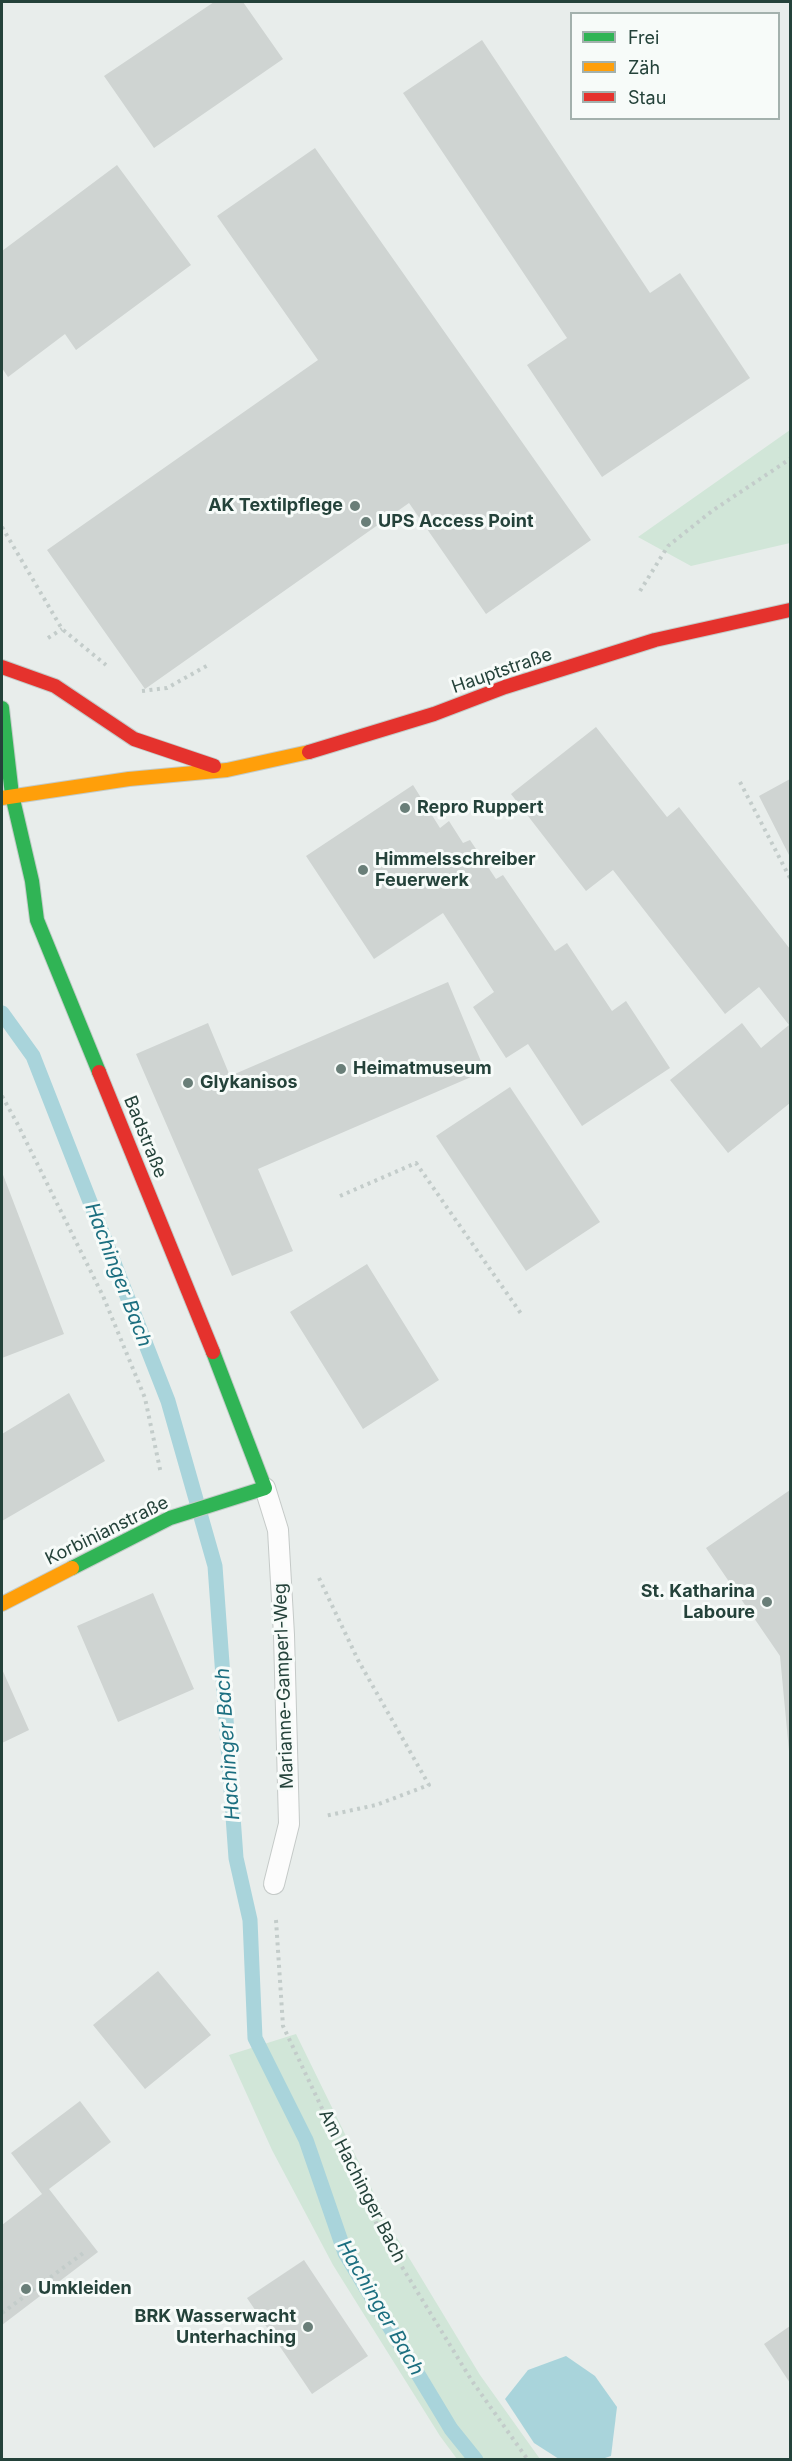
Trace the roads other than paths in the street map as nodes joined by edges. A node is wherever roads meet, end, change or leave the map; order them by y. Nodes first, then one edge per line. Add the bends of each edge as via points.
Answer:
1 (790, 610) edge
2 (2, 667) edge
3 (2, 708) edge
4 (227, 770) junction
5 (7, 796) edge
6 (265, 1488) junction
7 (2, 1604) edge
8 (274, 1884) road end

1 - 4 main road, Hauptstraße via 683,632 327,748
2 - 4 main road via 55,686 134,739
3 - 5 main road
4 - 5 main road, Hauptstraße
5 - 6 main road, Badstraße via 32,881 37,920 198,1313
6 - 7 main road, Korbinianstraße via 172,1517
6 - 8 lane, Marianne-Gamperl-Weg via 278,1530 289,1824

